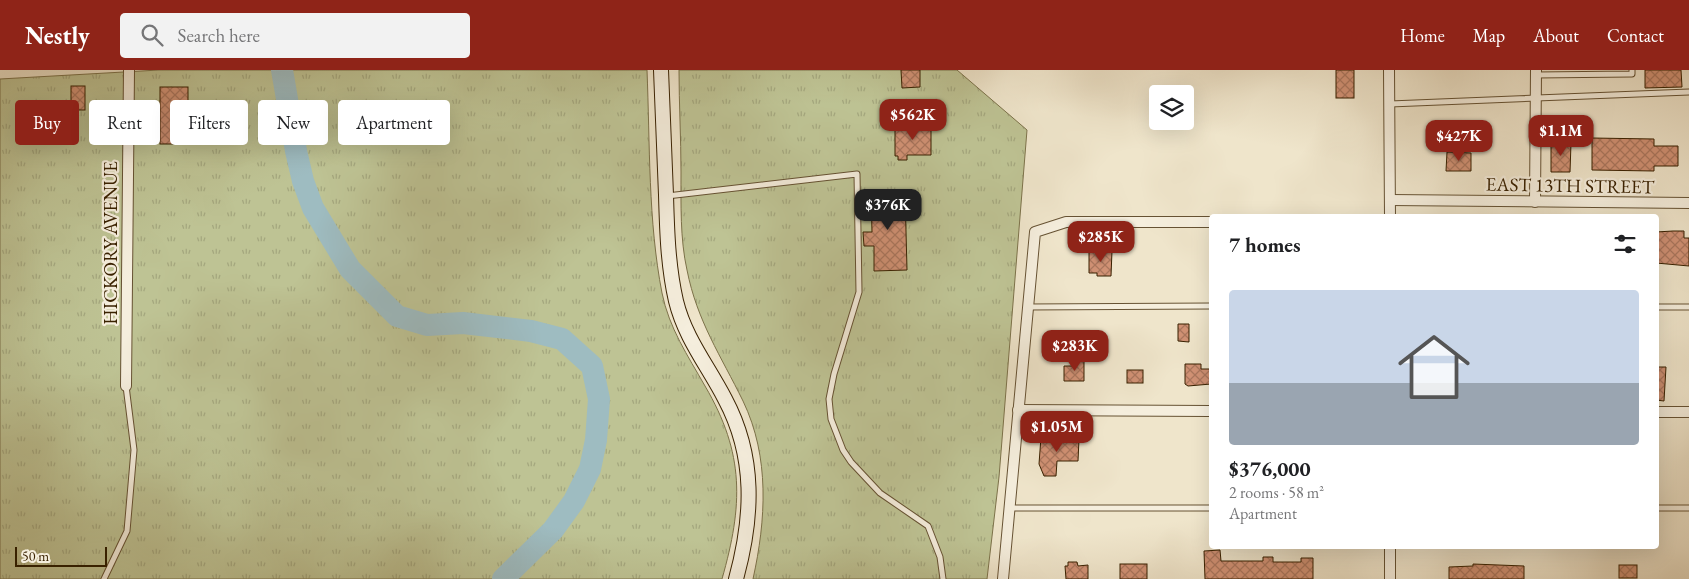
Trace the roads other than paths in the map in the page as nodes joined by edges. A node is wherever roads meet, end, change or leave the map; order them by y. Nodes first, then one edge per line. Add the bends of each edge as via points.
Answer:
1 (129, 70) edge
2 (661, 70) edge
3 (1389, 70) edge
4 (1632, 70) edge
5 (1536, 73) edge
6 (1689, 92) edge
7 (1536, 98) junction
8 (1389, 104) junction
9 (666, 196) junction
10 (1390, 200) junction
11 (1536, 202) junction
12 (1689, 203) edge
13 (1390, 214) edge
14 (1209, 222) edge
15 (1209, 306) edge
16 (1027, 307) junction
17 (1659, 307) edge
18 (1689, 307) edge
19 (126, 386) joint
20 (1018, 410) junction
21 (1209, 411) edge
22 (1659, 412) edge
23 (1689, 412) edge
24 (1010, 508) junction
25 (1209, 508) edge
26 (1659, 508) edge
27 (1689, 508) edge
28 (1390, 549) edge
29 (104, 579) edge
30 (736, 579) edge
31 (942, 579) edge
32 (1004, 579) edge
33 (1390, 579) edge

1 - 19 street, HICKORY AVENUE
2 - 9 street
3 - 8 street
4 - 5 lane via 1632,74
5 - 7 street
6 - 7 lane
7 - 8 lane
7 - 11 street
8 - 10 street
9 - 30 street via 670,268 677,303 686,330 735,419 748,468 748,521
9 - 31 lane via 857,174 859,292 834,374 830,414 843,450 851,462 880,494 928,526 940,557
10 - 11 street, EAST 13TH STREET
10 - 13 street
11 - 12 street, EAST 13TH STREET
14 - 16 street via 1066,222 1035,232
15 - 16 lane
16 - 20 street
17 - 18 lane
19 - 29 lane via 134,450 127,531
20 - 21 street
20 - 24 street
22 - 23 street
24 - 25 lane
24 - 32 street
26 - 27 lane
28 - 33 street

